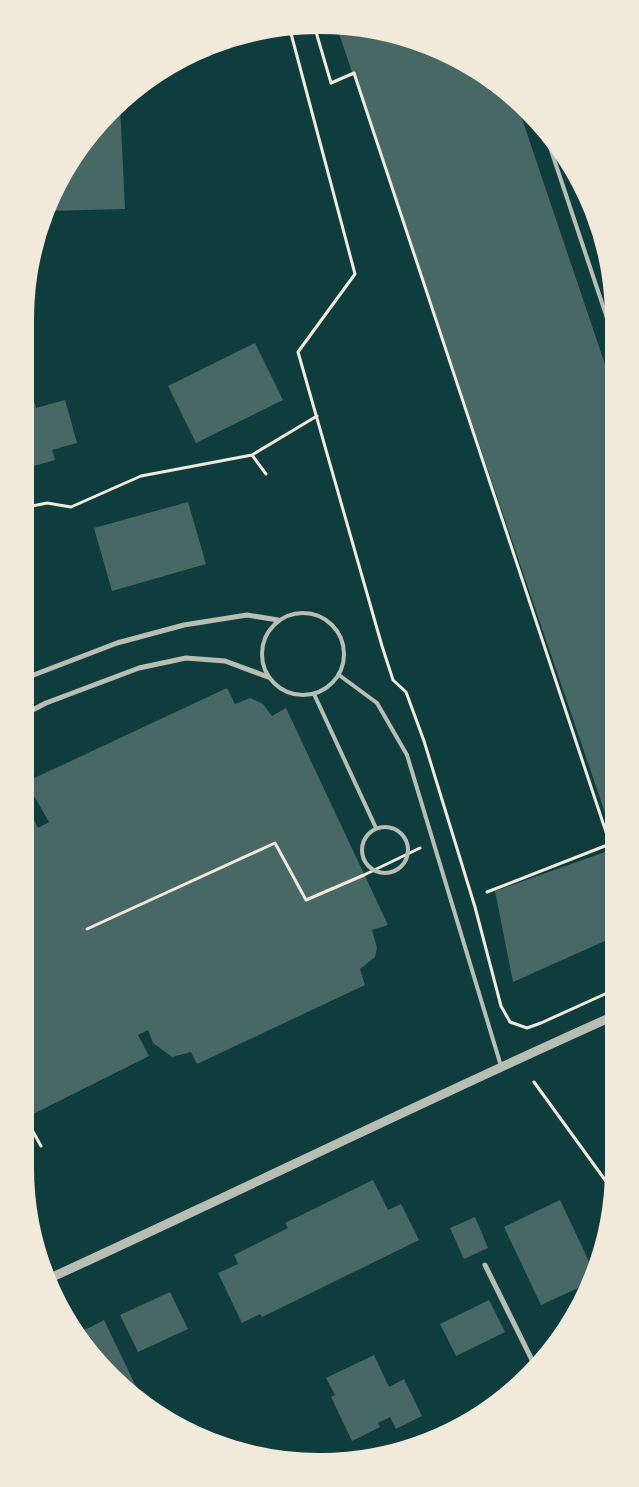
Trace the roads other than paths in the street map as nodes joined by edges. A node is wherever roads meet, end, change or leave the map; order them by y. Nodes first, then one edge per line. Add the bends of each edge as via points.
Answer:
1 (550, 146) edge
2 (608, 321) edge
3 (278, 620) junction
4 (339, 675) junction
5 (31, 676) edge
6 (268, 677) junction
7 (314, 694) junction
8 (31, 711) edge
9 (376, 828) junction
10 (608, 1018) edge
11 (502, 1066) junction
12 (485, 1265) dead end
13 (53, 1277) edge
14 (533, 1361) edge

1 - 2 lane
3 - 4 lane via 300,612 318,615 334,625 343,641 345,659
3 - 5 street via 247,615 184,625 117,643
3 - 6 lane via 262,646 262,662
4 - 7 lane via 328,687
4 - 11 lane via 377,703 408,755
6 - 7 lane via 280,689 296,695
6 - 8 street via 225,661 186,658 139,668
7 - 9 lane
9 - 9 lane via 365,837 361,850 365,864 376,873 391,873 403,865 408,851 404,836 392,828
10 - 11 street
11 - 13 street
12 - 14 street

